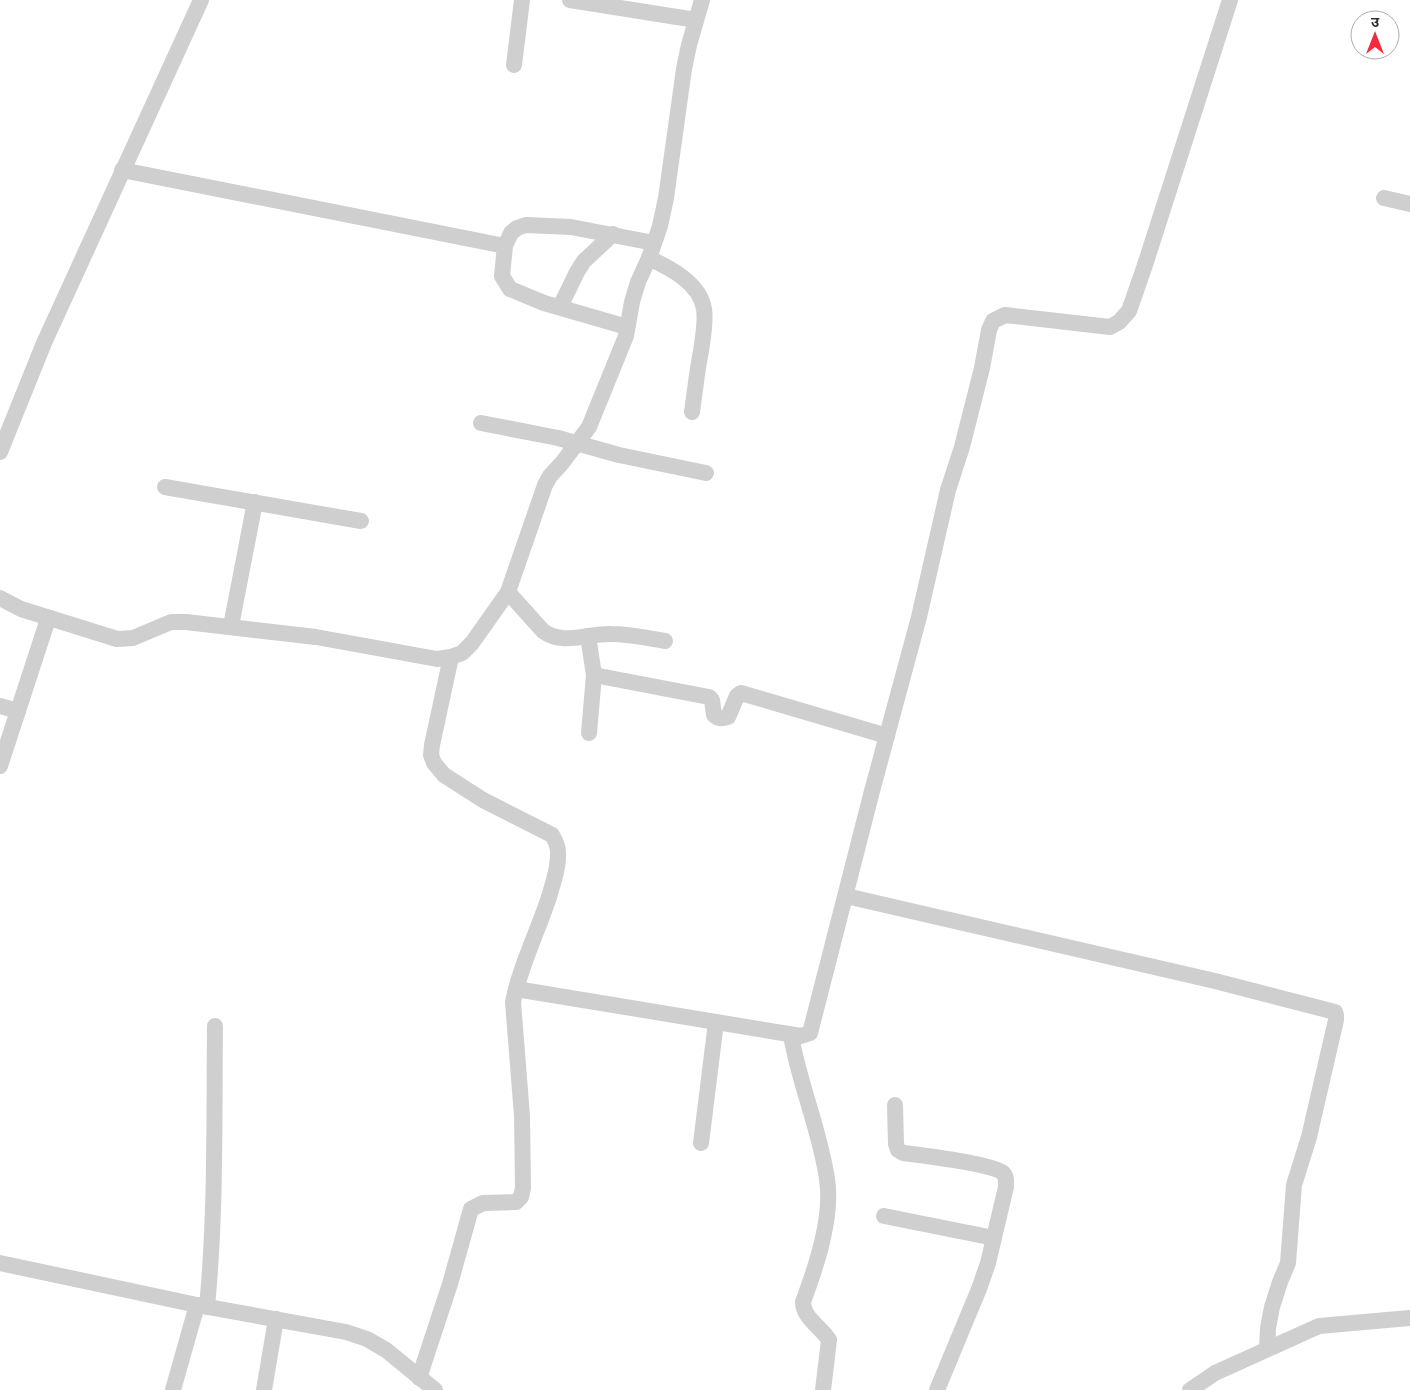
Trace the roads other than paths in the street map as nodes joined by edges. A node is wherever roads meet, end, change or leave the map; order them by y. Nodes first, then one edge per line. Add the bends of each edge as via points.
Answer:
1 (201, 0) edge
2 (522, 0) edge
3 (570, 0) edge
4 (702, 0) edge
5 (1230, 0) edge
6 (696, 20) junction
7 (514, 65) dead end
8 (122, 170) junction
9 (1384, 198) dead end
10 (1410, 204) edge
11 (613, 234) junction
12 (505, 246) junction
13 (652, 250) junction
14 (560, 307) junction
15 (627, 327) junction
16 (692, 412) dead end
17 (481, 423) dead end
18 (577, 443) junction
19 (0, 452) edge
20 (706, 473) dead end
21 (165, 487) dead end
22 (255, 502) junction
23 (361, 521) dead end
24 (508, 592) junction
25 (0, 598) edge
26 (48, 618) junction
27 (231, 626) junction
28 (588, 636) junction
29 (665, 641) dead end
30 (451, 657) junction
31 (594, 675) junction
32 (0, 706) edge
33 (18, 711) junction
34 (589, 733) dead end
35 (886, 736) junction
36 (0, 766) edge
37 (846, 896) junction
38 (516, 989) junction
39 (716, 1022) junction
40 (215, 1026) dead end
41 (791, 1035) junction
42 (895, 1105) dead end
43 (700, 1143) dead end
44 (884, 1216) dead end
45 (994, 1238) junction
46 (0, 1263) edge
47 (202, 1306) junction
48 (1410, 1318) edge
49 (276, 1319) junction
50 (1267, 1349) junction
51 (420, 1378) junction
52 (173, 1390) edge
53 (264, 1390) edge
54 (435, 1390) edge
55 (823, 1390) edge
56 (936, 1390) edge
57 (1190, 1390) edge

1 - 8 street
2 - 7 street
3 - 6 street
4 - 6 street
5 - 35 street via 1129,311 1110,327 1005,315 993,321 962,447 943,508 915,635
6 - 13 street via 684,69 666,198
8 - 12 street
8 - 19 street via 44,343
9 - 10 street
11 - 12 street via 571,227 526,225 511,233
11 - 13 street
11 - 14 street via 584,261
12 - 14 street via 502,276 510,288
13 - 15 street via 638,282
13 - 16 street via 693,287 704,308
14 - 15 street
15 - 18 street via 620,352 588,427
17 - 18 street
18 - 20 street
18 - 24 street via 545,485
21 - 22 street
22 - 23 street
22 - 27 street
24 - 28 street via 550,636 561,639
24 - 30 street via 472,643 462,653
25 - 26 street
26 - 27 street via 118,639 133,638 171,622
26 - 33 street
27 - 30 street via 316,637 437,659
28 - 29 street via 632,635
28 - 31 street
30 - 38 street via 432,745 434,763 444,775 483,800 544,830 556,842 558,853 554,881
31 - 34 street
31 - 35 street via 709,697 718,718 728,717 741,693
32 - 33 street
33 - 36 street
35 - 37 street
37 - 41 street via 810,1033
37 - 50 street via 1335,1012 1336,1020 1309,1137 1294,1185 1288,1263 1272,1307
38 - 39 street
38 - 51 street via 513,1002 522,1116 521,1197 516,1202 483,1203 471,1209
39 - 41 street
39 - 43 street
40 - 47 street via 214,1217 212,1254
41 - 55 street via 828,1181 820,1250 803,1302 806,1314 829,1340
42 - 45 street via 898,1150 965,1162 1003,1173 1007,1179 1006,1187
44 - 45 street
45 - 56 street via 979,1289
46 - 47 street
47 - 49 street
47 - 52 street
48 - 50 street via 1319,1326
49 - 51 street via 367,1339
49 - 53 street
50 - 57 street via 1215,1373
51 - 54 street

